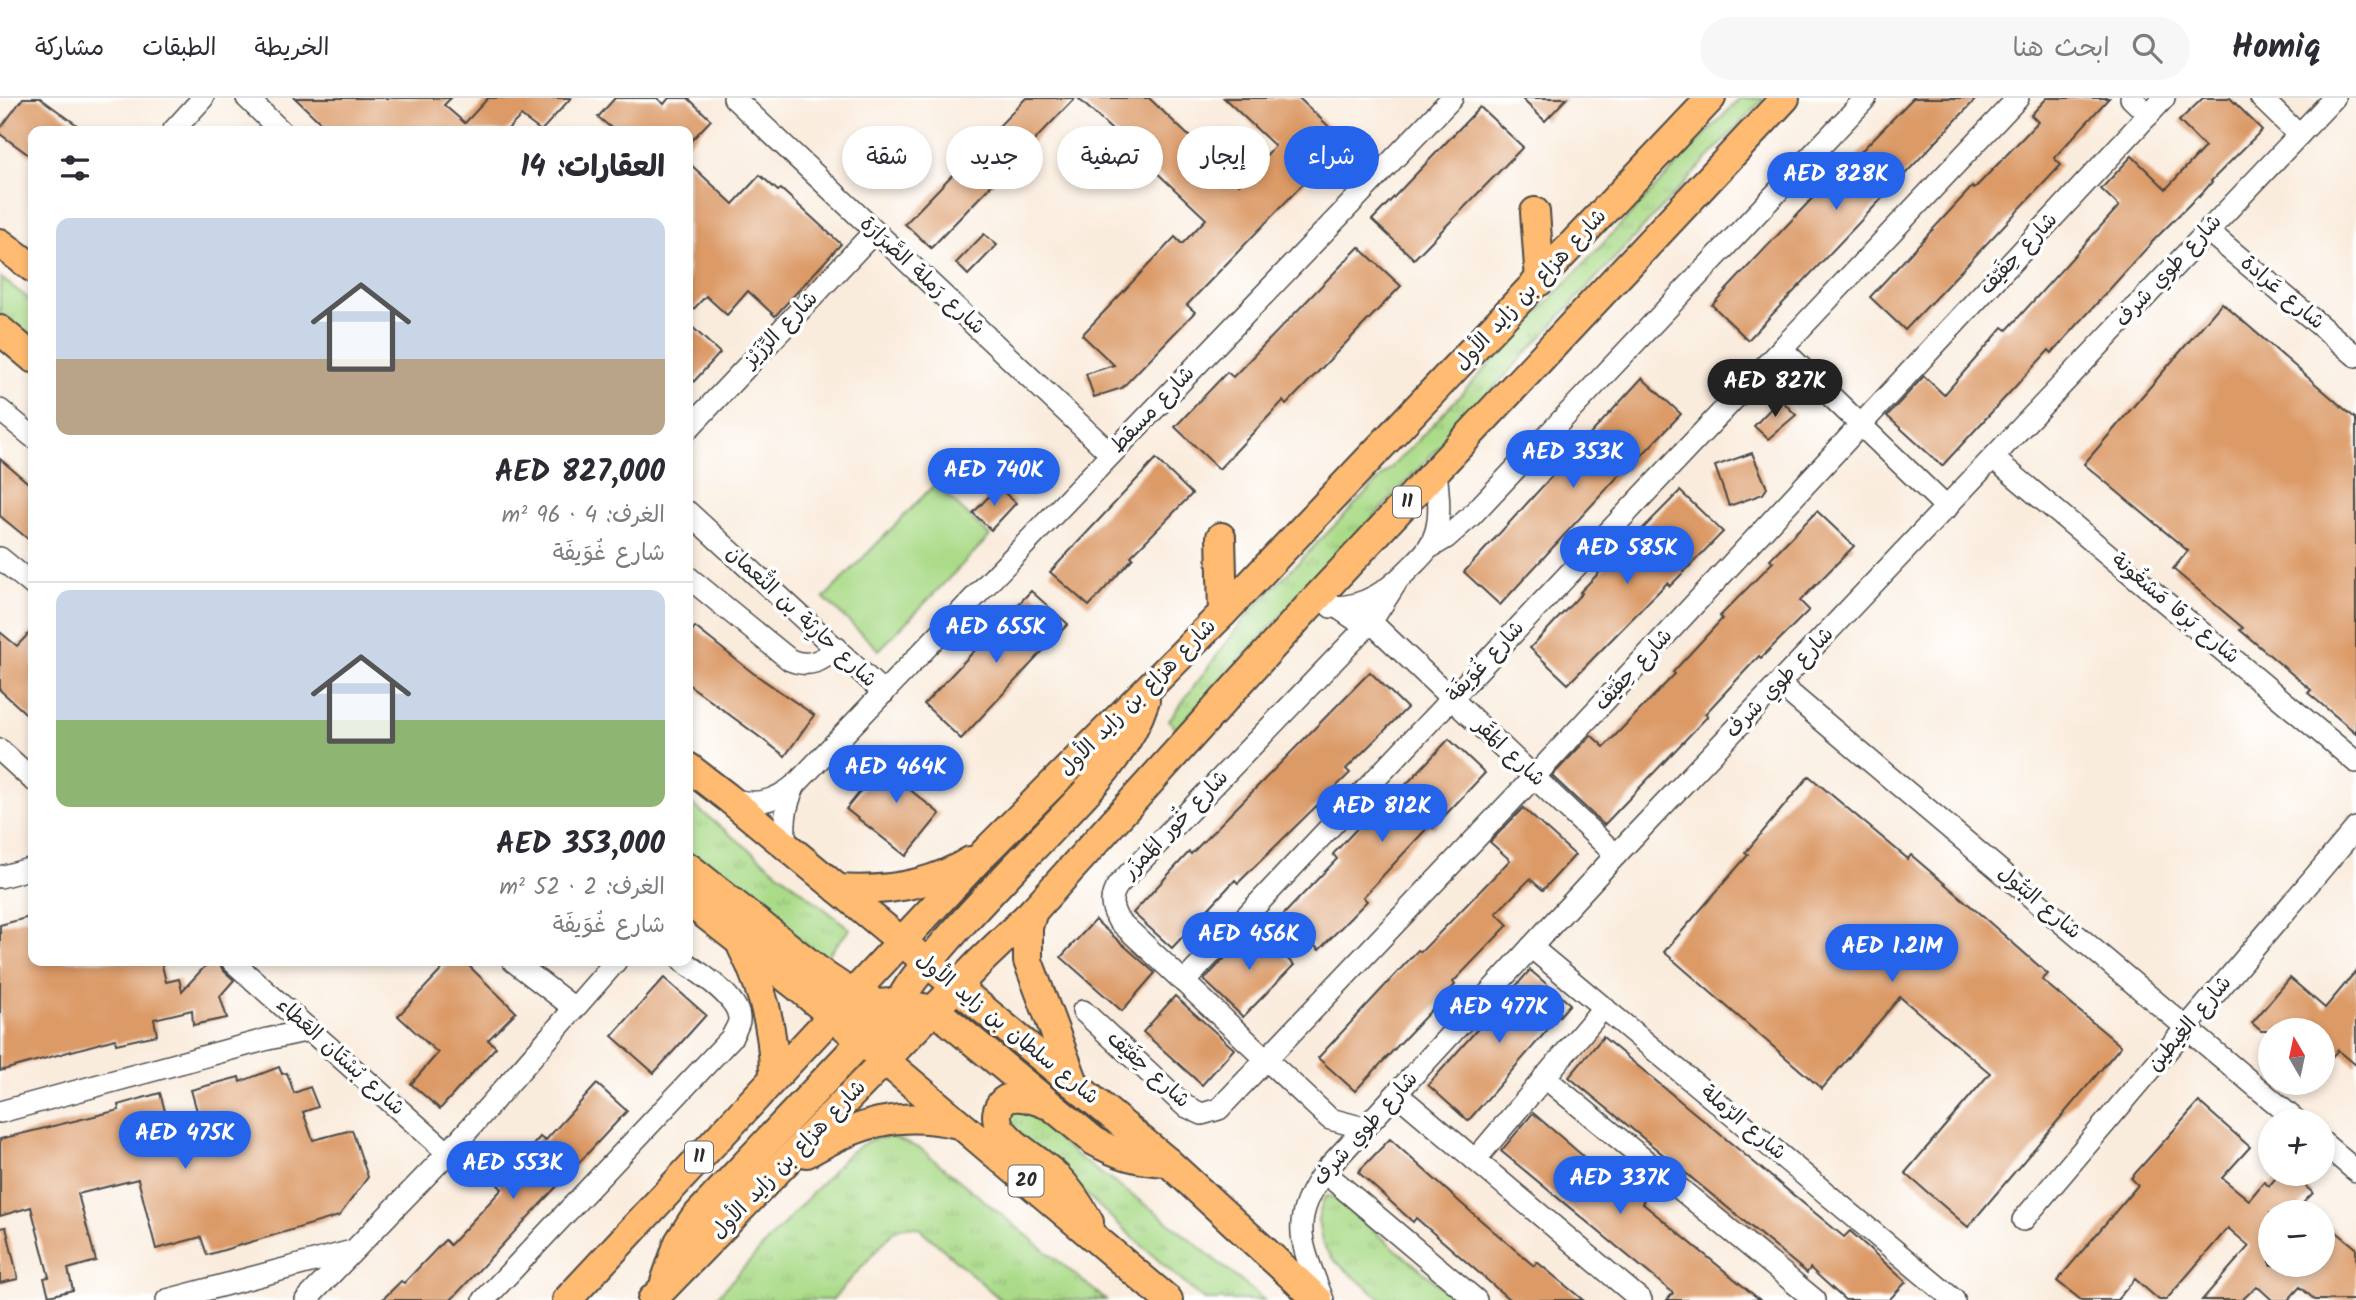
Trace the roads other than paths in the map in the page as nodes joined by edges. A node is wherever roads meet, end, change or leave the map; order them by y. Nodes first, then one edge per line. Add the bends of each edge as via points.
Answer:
1 (203, 98) edge
2 (247, 98) edge
3 (734, 98) edge
4 (1452, 98) edge
5 (1711, 98) edge
6 (1785, 98) edge
7 (1866, 98) edge
8 (2018, 98) edge
9 (2132, 98) edge
10 (2164, 98) edge
11 (2261, 98) edge
12 (2334, 98) edge
13 (2149, 115) junction
14 (178, 126) edge
15 (276, 126) edge
16 (2299, 135) junction
17 (1535, 212) dead end
18 (2208, 231) junction
19 (874, 232) junction
20 (0, 243) edge
21 (28, 264) edge
22 (1540, 281) junction
23 (3, 335) edge
24 (1782, 349) junction
25 (28, 354) edge
26 (2356, 356) edge
27 (0, 410) edge
28 (693, 424) edge
29 (1861, 425) junction
30 (28, 433) edge
31 (1111, 454) junction
32 (1993, 458) junction
33 (1436, 471) junction
34 (1947, 508) junction
35 (693, 517) edge
36 (1222, 537) dead end
37 (1431, 547) junction
38 (0, 558) edge
39 (28, 581) edge
40 (693, 581) edge
41 (1396, 583) junction
42 (1308, 607) junction
43 (1337, 607) junction
44 (1223, 613) junction
45 (1371, 622) junction
46 (837, 648) junction
47 (1779, 684) junction
48 (1148, 689) junction
49 (884, 693) junction
50 (1451, 698) junction
51 (0, 750) edge
52 (2356, 762) edge
53 (693, 771) edge
54 (28, 775) edge
55 (1534, 777) junction
56 (796, 784) junction
57 (727, 797) junction
58 (2356, 828) edge
59 (786, 847) junction
60 (987, 850) junction
61 (1616, 855) junction
62 (28, 869) edge
63 (693, 871) edge
64 (0, 877) edge
65 (838, 889) junction
66 (693, 905) edge
67 (1033, 911) junction
68 (901, 943) junction
69 (741, 944) junction
70 (1531, 947) junction
71 (927, 964) junction
72 (238, 966) edge
73 (519, 966) edge
74 (611, 966) edge
75 (690, 966) edge
76 (1184, 982) junction
77 (956, 988) junction
78 (852, 994) junction
79 (277, 1001) junction
80 (895, 1002) junction
81 (1604, 1007) junction
82 (574, 1008) junction
83 (935, 1010) junction
84 (1083, 1011) dead end
85 (832, 1016) junction
86 (2187, 1028) junction
87 (310, 1030) junction
88 (862, 1041) junction
89 (255, 1043) junction
90 (1266, 1060) junction
91 (885, 1061) junction
92 (774, 1076) junction
93 (1544, 1077) junction
94 (1075, 1086) junction
95 (1397, 1094) junction
96 (1049, 1105) junction
97 (2283, 1109) edge
98 (0, 1112) edge
99 (1330, 1119) junction
100 (961, 1125) junction
101 (1364, 1128) junction
102 (448, 1153) junction
103 (2335, 1153) edge
104 (1340, 1154) junction
105 (1475, 1160) junction
106 (1168, 1162) junction
107 (781, 1170) junction
108 (2356, 1171) edge
109 (1324, 1172) junction
110 (2022, 1220) dead end
111 (1101, 1244) junction
112 (352, 1251) junction
113 (658, 1294) edge
114 (1948, 1298) edge
115 (1810, 1299) edge
116 (167, 1300) edge
117 (306, 1300) edge
118 (484, 1300) edge
119 (567, 1300) edge
120 (1168, 1300) edge
121 (1321, 1300) edge
122 (1476, 1300) edge
123 (1641, 1300) edge

1 - 14 street
2 - 15 street
3 - 19 street, شارع رَملة الصَّرَارَة
4 - 31 street, شارع مسقط
5 - 22 main road, شارع هزاع بن زايد الأول / 11
6 - 33 main road, شارع هزاع بن زايد الأول / 11
7 - 37 street via 1471,516
8 - 24 street, شارع غُوَيفَة
9 - 13 street
10 - 13 street, شارع حِفَيّف
11 - 16 street
12 - 16 street, شارع طوي شرف
13 - 29 street, شارع حِفَيّف
16 - 18 street, شارع طوي شرف
17 - 22 main road
18 - 26 street, شارع عَرادة
18 - 32 street, شارع طوي شرف
19 - 28 street, شارع الرِّزَيْز
19 - 31 street, شارع رَملة الصَّرَارَة
20 - 21 main road
22 - 44 main road, شارع هزاع بن زايد الأول / 11
23 - 25 main road
24 - 29 street
24 - 50 street, شارع غُوَيفَة
27 - 30 street
29 - 34 street
29 - 55 street, شارع حِفَيّف
31 - 49 street, شارع مسقط
32 - 34 street, شارع طوي شرف
32 - 52 street, شارع بَرقا مَشغُونة
33 - 37 street via 1438,517
33 - 42 main road, شارع هزاع بن زايد الأول / 11
34 - 47 street, شارع طوي شرف
35 - 46 street, شارع حارِثة بن النُّعمان
36 - 44 main road
37 - 41 street
38 - 39 street
40 - 46 street via 790,660 815,663
41 - 43 street via 1368,600
41 - 45 street, شارع خُور المَمزَر
42 - 43 street
42 - 67 main road, شارع هزاع بن زايد الأول / 11
43 - 45 street via 1353,618
44 - 48 main road, شارع هزاع بن زايد الأول / 11
45 - 50 street, شارع المَقَر
45 - 76 street, شارع خُور المَمزَر via 1113,892 1111,901 1118,920
46 - 49 street, شارع حارِثة بن النُّعمان
47 - 61 street, شارع طوي شرف
47 - 86 street, شارع البَتُول
48 - 60 main road, شارع هزاع بن زايد الأول / 11
48 - 71 main road via 1136,723 1097,781
49 - 56 street, شارع مسقط
50 - 55 street, شارع المَقَر
50 - 76 street, شارع غُوَيفَة
51 - 54 street
53 - 57 main road, شارع سلطان بن زايد الأول
55 - 61 street, شارع المَقَر
55 - 90 street, شارع حِفَيّف
56 - 57 street, شارع مسقط via 784,794 756,803
56 - 59 street, شارع مسقط via 785,815
57 - 59 main road, شارع سلطان بن زايد الأول
58 - 86 street, شارع الغِيطين
59 - 65 main road, شارع سلطان بن زايد الأول
60 - 65 main road via 930,880 879,890
60 - 68 main road, شارع هزاع بن زايد الأول / 11
61 - 70 street, شارع طوي شرف
62 - 64 street
63 - 78 main road
65 - 68 main road, شارع سلطان بن زايد الأول
66 - 69 main road, 20
67 - 77 main road, شارع هزاع بن زايد الأول / 11
67 - 94 main road via 1028,961
68 - 71 main road, شارع سلطان بن زايد الأول
68 - 78 main road, شارع هزاع بن زايد الأول / 11
68 - 80 main road
69 - 85 main road, 20
69 - 92 main road via 769,1021
70 - 81 street, شارع الرّملة
70 - 95 street, شارع طوي شرف
71 - 77 main road, شارع سلطان بن زايد الأول
71 - 80 main road
72 - 79 street, شارع بُسْتَان العَطاء
73 - 82 street
74 - 82 street
75 - 118 street via 728,995 739,1021 732,1037
76 - 90 street, شارع خُور المَمزَر
77 - 80 main road
77 - 83 main road, شارع هزاع بن زايد الأول / 11
77 - 94 main road, شارع سلطان بن زايد الأول
78 - 80 main road
78 - 85 main road, شارع هزاع بن زايد الأول / 11
79 - 87 street, شارع بُسْتَان العَطاء
79 - 89 street via 269,1030
80 - 83 main road
80 - 85 main road
80 - 88 main road
80 - 91 main road
81 - 93 street
81 - 114 street, شارع الرّملة
82 - 102 street
83 - 91 main road, شارع هزاع بن زايد الأول / 11
83 - 96 main road
84 - 90 street, شارع حِفَيّف via 1185,1106 1202,1114 1219,1109
85 - 88 main road, 20
85 - 92 main road, شارع هزاع بن زايد الأول / 11
86 - 97 street, شارع البَتُول
86 - 110 street, شارع الغِيطين
87 - 89 street
87 - 102 street, شارع بُسْتَان العَطاء
88 - 91 main road, 20
88 - 113 main road via 693,1220
89 - 98 street
90 - 99 street, شارع خُور المَمزَر
91 - 100 main road, 20
91 - 107 main road, شارع هزاع بن زايد الأول / 11
92 - 119 main road, شارع هزاع بن زايد الأول / 11
93 - 105 street
93 - 115 street
94 - 106 main road, شارع سلطان بن زايد الأول
95 - 101 street, شارع طوي شرف
95 - 105 street
96 - 106 main road via 1111,1151 1139,1160
96 - 111 main road via 1015,1096 1000,1105 997,1121 1057,1177
99 - 101 street, شارع خُور المَمزَر
99 - 104 street
100 - 107 main road via 923,1118 885,1119 839,1135
100 - 111 main road, 20
101 - 104 street, شارع طوي شرف
102 - 112 street
103 - 108 street
104 - 109 street, شارع طوي شرف
105 - 123 street
106 - 121 main road, شارع سلطان بن زايد الأول
107 - 113 main road, شارع هزاع بن زايد الأول / 11
109 - 121 street, شارع طوي شرف via 1311,1189 1301,1224
109 - 122 street
111 - 120 main road, 20
112 - 116 street
112 - 117 street

